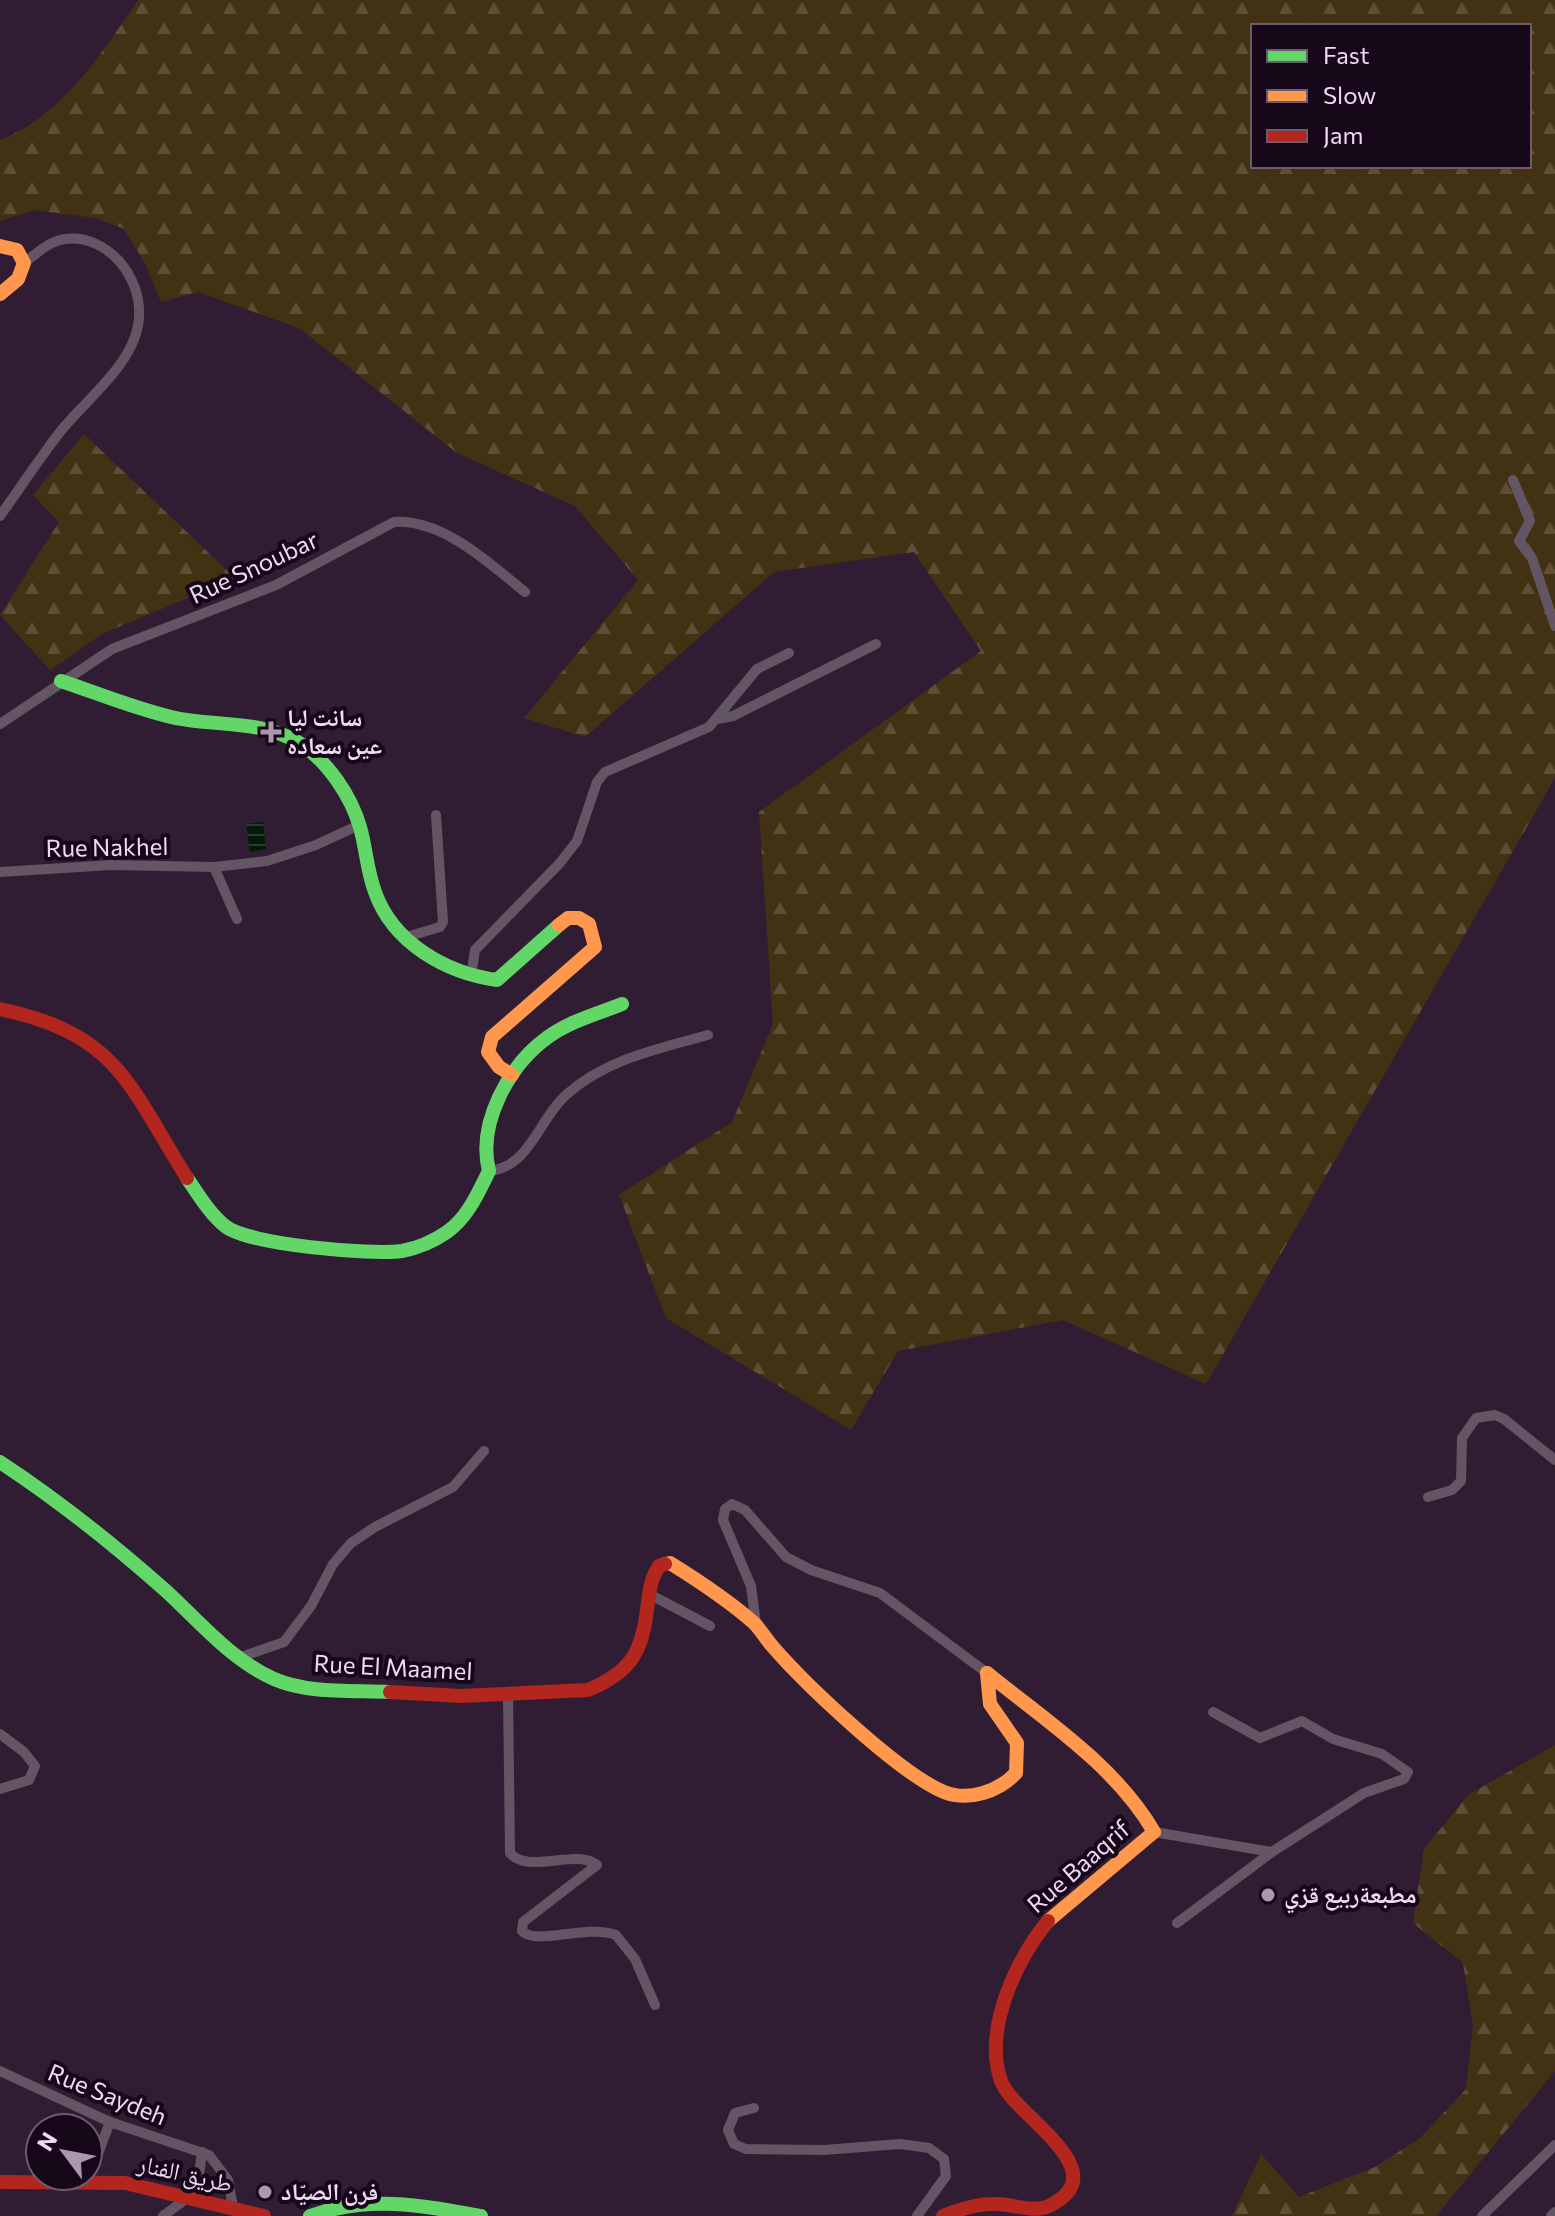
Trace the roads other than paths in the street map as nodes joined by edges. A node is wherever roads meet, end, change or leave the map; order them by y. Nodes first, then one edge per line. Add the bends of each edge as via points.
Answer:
1 (0, 246) edge
2 (24, 263) junction
3 (0, 294) edge
4 (1513, 480) dead end
5 (0, 516) edge
6 (525, 592) dead end
7 (1555, 626) edge
8 (876, 644) dead end
9 (789, 653) dead end
10 (61, 681) junction
11 (717, 719) junction
12 (0, 724) edge
13 (436, 815) dead end
14 (359, 825) junction
15 (214, 867) junction
16 (0, 872) edge
17 (237, 919) dead end
18 (406, 937) junction
19 (471, 976) junction
20 (622, 1004) dead end
21 (0, 1009) edge
22 (708, 1035) dead end
23 (512, 1075) junction
24 (489, 1171) junction
25 (484, 1451) dead end
26 (1555, 1460) edge
27 (0, 1462) edge
28 (1428, 1497) dead end
29 (649, 1594) junction
30 (756, 1625) junction
31 (710, 1626) dead end
32 (238, 1658) junction
33 (987, 1673) junction
34 (508, 1694) junction
35 (1213, 1712) dead end
36 (0, 1734) edge
37 (0, 1789) edge
38 (1154, 1832) junction
39 (1272, 1852) junction
40 (1177, 1923) dead end
41 (655, 2005) dead end
42 (0, 2071) edge
43 (754, 2108) dead end
44 (110, 2122) junction
45 (104, 2138) edge
46 (1555, 2145) edge
47 (202, 2152) junction
48 (24, 2181) edge
49 (104, 2181) edge
50 (0, 2182) edge
51 (193, 2197) junction
52 (233, 2207) junction
53 (163, 2216) edge
54 (264, 2216) edge
55 (310, 2216) edge
56 (481, 2216) edge
57 (917, 2216) edge
58 (943, 2216) edge
59 (1482, 2216) edge

1 - 2 street via 17,250
2 - 3 street via 18,279
2 - 5 street via 65,239 103,246 129,276 139,319 114,371 61,431
4 - 7 street via 1530,521 1520,548 1532,558
6 - 10 street, Rue Snoubar via 445,535 394,522 276,585 112,649
8 - 11 street via 733,716
9 - 11 street via 757,669
10 - 12 street, Rue Snoubar
10 - 14 street via 168,716 296,741 318,760
11 - 19 street via 679,742 605,772 577,841 475,950
13 - 18 street via 443,922
14 - 15 street, Rue Nakhel via 291,854
14 - 18 street via 377,896
15 - 16 street, Rue Nakhel via 111,865
15 - 17 street
18 - 19 street via 432,959
19 - 23 street via 497,980 568,918 589,924 595,947 492,1037 488,1052
20 - 23 street via 547,1037
21 - 24 street via 59,1026 99,1049 179,1170 229,1230 260,1239 402,1251 455,1227
22 - 24 street via 636,1055 587,1079 564,1097 518,1161
23 - 24 street via 485,1138 483,1159
25 - 32 street via 453,1487 351,1543 284,1642
26 - 28 street via 1504,1419 1476,1418 1462,1438 1461,1481 1452,1490
27 - 32 street, Rue El Maamel via 111,1545
29 - 30 street, Rue El Maamel via 655,1570 670,1563
29 - 31 street
29 - 34 street, Rue El Maamel via 640,1651 620,1675 588,1690
30 - 33 street via 795,1671 897,1760 928,1784 958,1796 975,1796 1006,1784 1019,1761 1017,1743 990,1704
30 - 33 street via 751,1586 723,1520 732,1504 745,1510 786,1557 880,1593
32 - 34 street, Rue El Maamel via 293,1685 460,1696
33 - 38 street, Rue Baaqrif via 1125,1792
34 - 41 street via 510,1853 525,1861 586,1860 597,1865 534,1910 522,1931 539,1939 586,1930 616,1935 635,1959
35 - 39 street via 1260,1738 1302,1721 1333,1739 1382,1754 1408,1772 1404,1779 1364,1793
36 - 37 street via 35,1766 29,1780
38 - 39 street
38 - 58 street, Rue Baaqrif via 1043,1924 1020,1963 1000,2025 995,2051 1002,2086 1020,2110 1061,2143 1071,2164 1066,2190 1039,2211 986,2204
39 - 40 street
42 - 44 street, Rue Saydeh
43 - 57 street via 735,2113 728,2130 734,2144 746,2149 917,2144 939,2153 946,2176
44 - 45 street
44 - 47 street, Rue Saydeh
46 - 59 street
47 - 51 street
47 - 52 street via 222,2168
48 - 50 street, طريق الفنار
49 - 51 street, طريق الفنار
51 - 52 street, طريق الفنار
51 - 53 street
52 - 54 street, طريق الفنار
55 - 56 street via 384,2199

